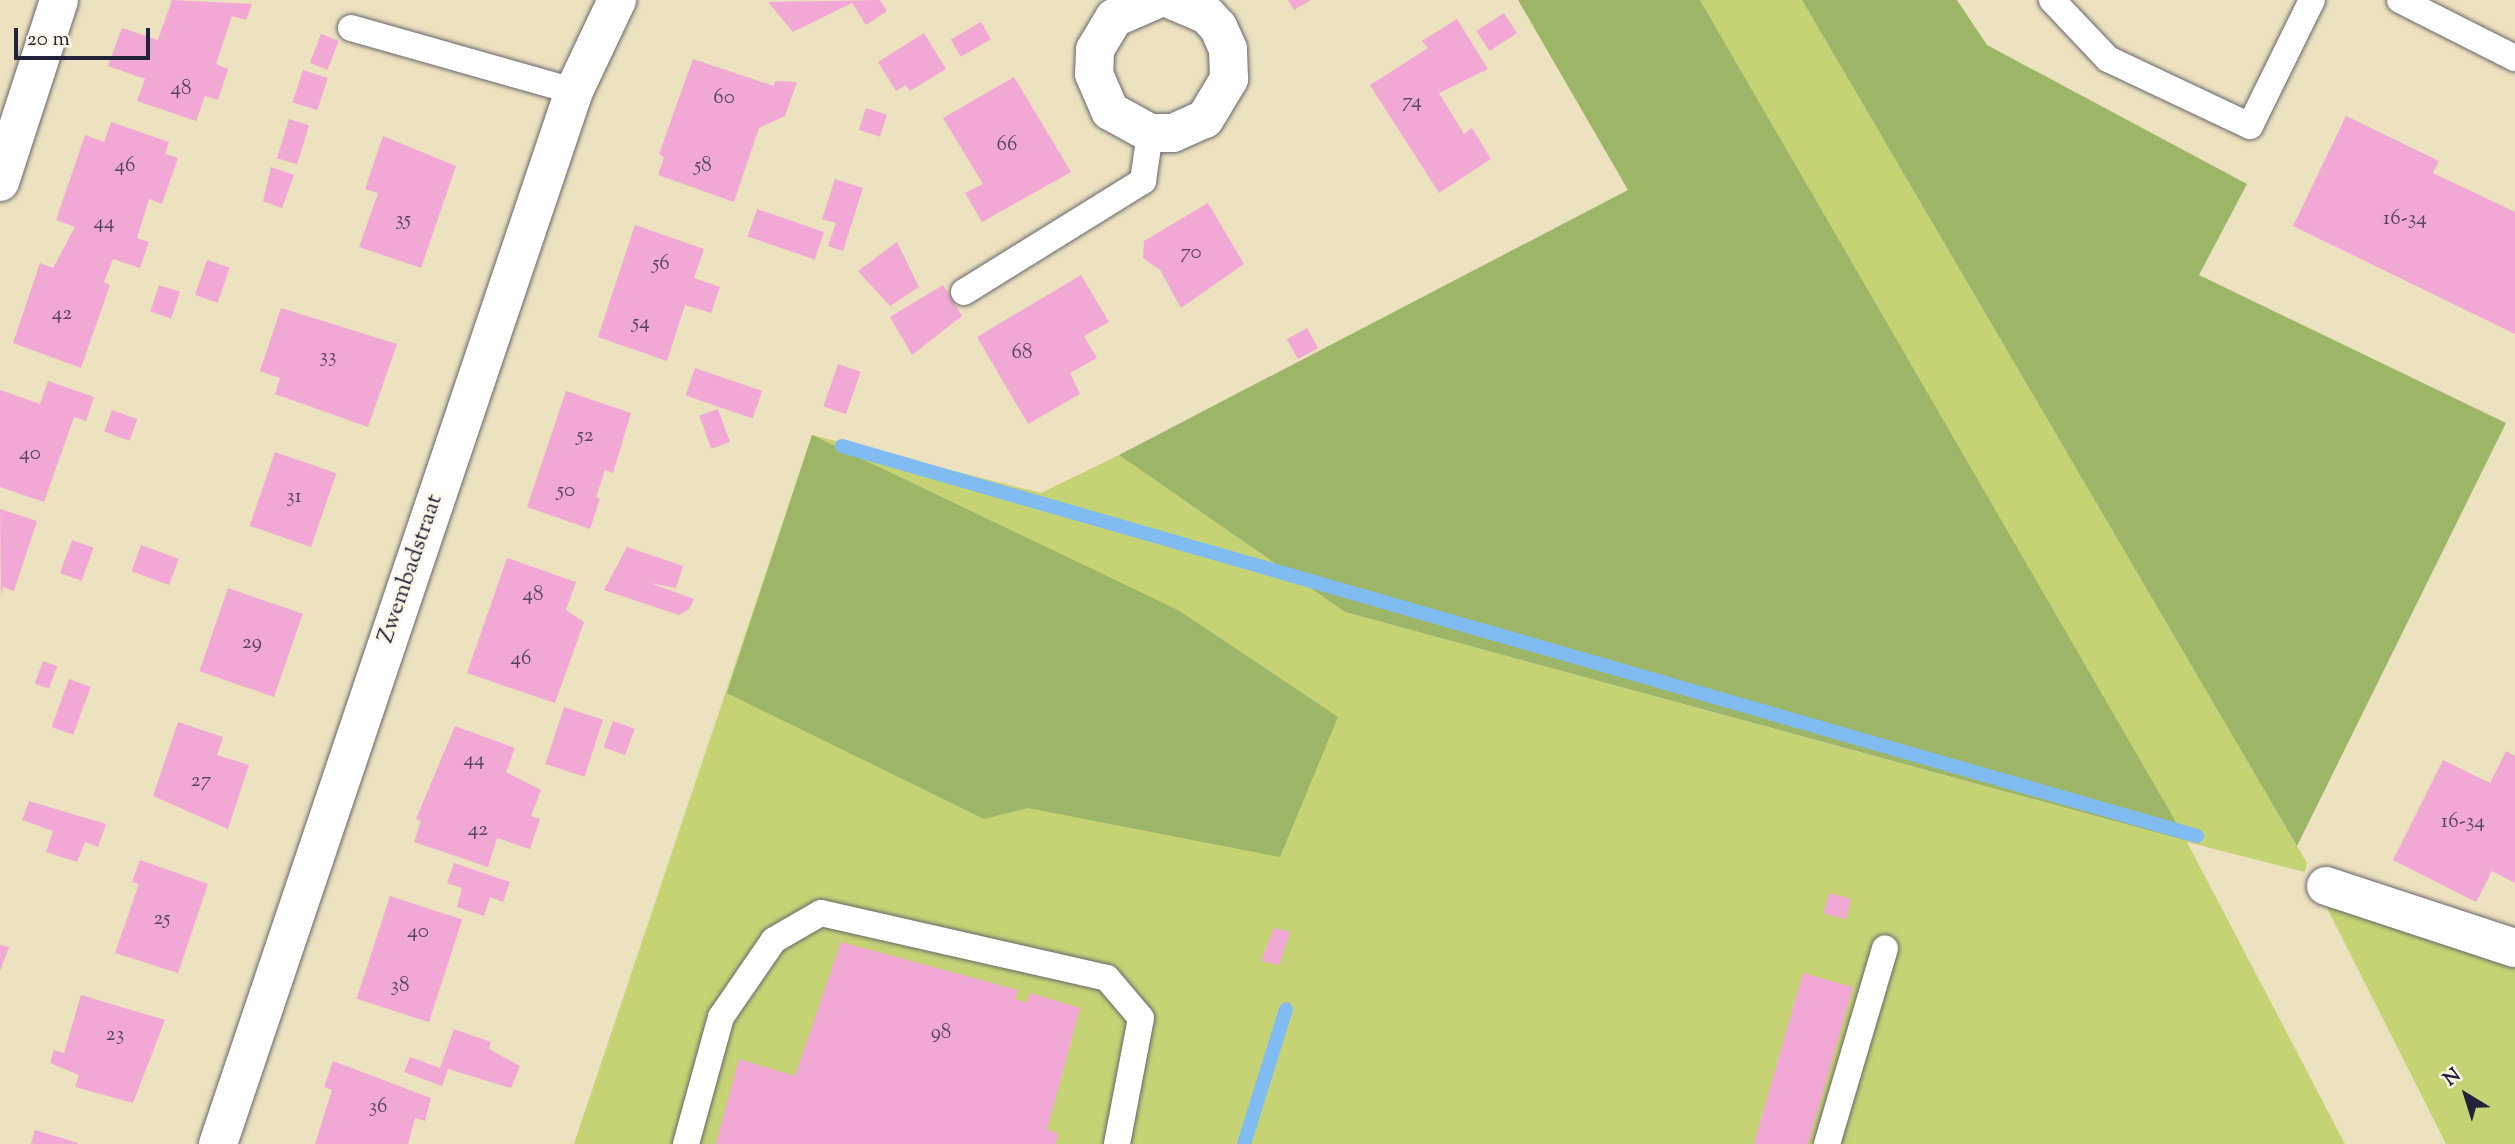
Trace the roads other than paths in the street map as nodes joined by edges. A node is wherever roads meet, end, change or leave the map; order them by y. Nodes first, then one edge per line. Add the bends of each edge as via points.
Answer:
1 (60, 0) edge
2 (617, 0) edge
3 (1171, 0) edge
4 (2052, 0) edge
5 (2312, 0) edge
6 (2400, 0) edge
7 (1140, 2) edge
8 (351, 28) dead end
9 (2515, 58) edge
10 (574, 91) junction
11 (1150, 133) junction
12 (0, 182) edge
13 (964, 292) dead end
14 (2326, 886) dead end
15 (1885, 948) dead end
16 (2515, 948) edge
17 (218, 1144) edge
18 (686, 1144) edge
19 (1117, 1144) edge
20 (1827, 1144) edge

1 - 12 street
2 - 10 street, Zwembadstraat
3 - 11 street via 1207,15 1218,27 1227,49 1229,79 1205,119 1173,133
4 - 5 lane via 2108,59 2250,126
6 - 9 lane
7 - 11 street via 1100,38 1094,74 1110,111
8 - 10 lane
10 - 17 street, Zwembadstraat
11 - 13 lane via 1143,181
14 - 16 street
15 - 20 lane
18 - 19 lane via 721,1017 774,940 821,913 1107,978 1142,1018

